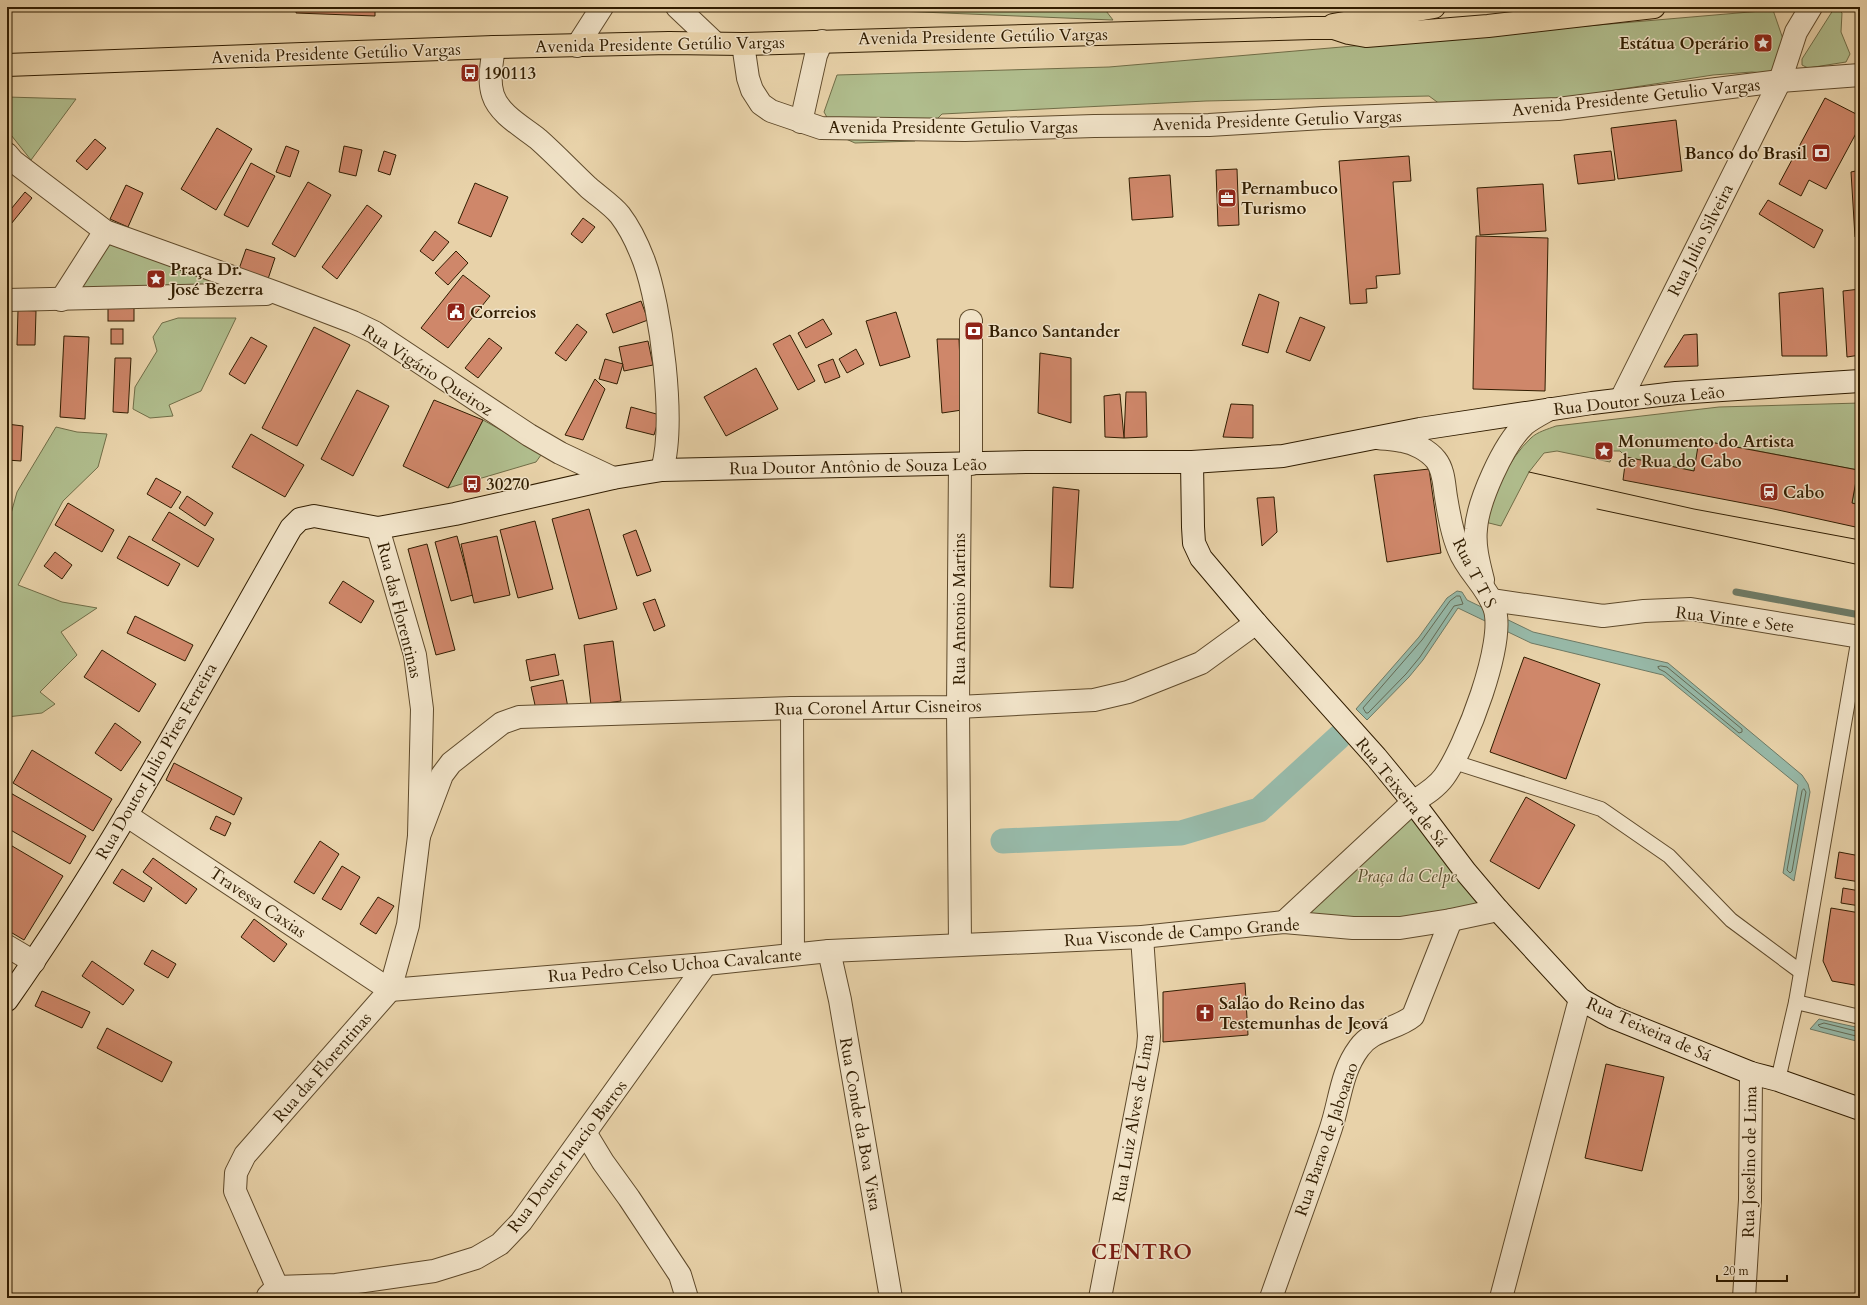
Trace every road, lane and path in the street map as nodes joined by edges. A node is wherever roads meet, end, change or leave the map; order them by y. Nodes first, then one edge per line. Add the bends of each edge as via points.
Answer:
1 (602, 7) edge
2 (677, 7) edge
3 (1434, 7) edge
4 (1654, 7) edge
5 (1811, 7) edge
6 (1312, 28) junction
7 (822, 40) junction
8 (715, 43) junction
9 (743, 44) junction
10 (577, 46) junction
11 (494, 47) junction
12 (7, 65) edge
13 (1860, 76) edge
14 (1780, 81) junction
15 (801, 122) junction
16 (7, 154) edge
17 (105, 231) junction
18 (277, 294) junction
19 (7, 300) edge
20 (61, 300) junction
21 (971, 321) dead end
22 (1860, 381) edge
23 (1621, 399) junction
24 (1550, 409) junction
25 (1420, 429) joint
26 (1376, 438) junction
27 (1192, 462) junction
28 (965, 464) junction
29 (662, 470) junction
30 (613, 478) junction
31 (300, 519) joint
32 (378, 528) junction
33 (1488, 594) junction
34 (1256, 623) junction
35 (1859, 637) edge
36 (958, 707) junction
37 (792, 708) junction
38 (486, 735) joint
39 (1454, 762) junction
40 (1414, 802) junction
41 (126, 815) junction
42 (419, 836) junction
43 (1498, 910) junction
44 (1451, 920) junction
45 (1284, 922) junction
46 (1142, 937) junction
47 (960, 945) junction
48 (7, 946) edge
49 (829, 951) junction
50 (793, 954) junction
51 (34, 962) junction
52 (706, 964) junction
53 (1801, 972) junction
54 (390, 990) junction
55 (1580, 999) junction
56 (7, 1000) edge
57 (1796, 1002) junction
58 (1860, 1017) edge
59 (1751, 1073) junction
60 (1778, 1080) junction
61 (1860, 1109) edge
62 (586, 1134) junction
63 (275, 1294) edge
64 (687, 1298) edge
65 (891, 1298) edge
66 (1100, 1298) edge
67 (1271, 1298) edge
68 (1501, 1298) edge
69 (1744, 1298) edge

1 - 10 street
2 - 8 street
3 - 6 main road, Avenida Presidente Getúlio Vargas
4 - 6 main road, Avenida Presidente Getúlio Vargas via 1366,36 1334,28
5 - 14 street, Rua Julio Silveira via 1796,32
6 - 7 main road, Avenida Presidente Getúlio Vargas
7 - 9 main road, Avenida Presidente Getúlio Vargas
7 - 15 street via 816,55
8 - 9 main road, Avenida Presidente Getúlio Vargas
8 - 10 main road, Avenida Presidente Getúlio Vargas
9 - 15 street, Avenida Presidente Getulio Vargas via 748,78 761,104 771,111
10 - 11 main road, Avenida Presidente Getúlio Vargas
11 - 12 main road, Avenida Presidente Getúlio Vargas
11 - 29 street via 491,79 493,95 501,109 549,149 620,215 644,261 653,293 667,407 667,443
13 - 14 street, Avenida Presidente Getulio Vargas
14 - 15 street, Avenida Presidente Getulio Vargas via 1558,109 1209,125 950,130 821,128
14 - 23 street, Rua Julio Silveira
16 - 17 street, Rua Vigário Queiroz
17 - 18 street, Rua Vigário Queiroz
17 - 20 street
18 - 20 street
18 - 30 street, Rua Vigário Queiroz via 374,332 529,436 560,454
19 - 20 street
21 - 28 street, Rua Antonio Martins
22 - 23 street, Rua Doutor Souza Leão
23 - 24 street, Rua Doutor Souza Leão
24 - 25 street, Rua Doutor Souza Leão
24 - 33 street via 1524,425 1514,437 1499,461 1480,504 1476,530 1478,557
25 - 26 street, Rua Doutor Antônio de Souza Leão
26 - 27 street, Rua Doutor Antônio de Souza Leão via 1283,456
26 - 33 street, Rua T T S via 1403,441 1424,450 1436,460 1441,470 1459,551
27 - 28 street, Rua Doutor Antônio de Souza Leão
27 - 34 street, Rua Teixeira de Sá via 1194,543 1201,558
28 - 29 street, Rua Doutor Antônio de Souza Leão
28 - 36 street, Rua Antonio Martins
29 - 30 street, Rua Doutor Antônio de Souza Leão
30 - 32 street, Rua Doutor Antônio de Souza Leão via 454,514
31 - 32 street, Rua Doutor Antônio de Souza Leão via 314,516
31 - 41 street, Rua Doutor Julio Pires Ferreira via 291,528
32 - 42 street, Rua das Florentinas via 415,655 421,701
33 - 35 street, Rua Vinte e Sete via 1603,616 1691,609
33 - 39 street, Rua T T S via 1494,608 1496,637 1493,658
34 - 36 street, Rua Coronel Artur Cisneiros via 1201,663 1128,692 1094,700
34 - 40 street, Rua Teixeira de Sá
35 - 53 lane
36 - 37 street, Rua Coronel Artur Cisneiros
36 - 47 street, Rua Antonio Martins
37 - 38 street, Rua Coronel Artur Cisneiros via 519,717 502,723
37 - 50 street
38 - 42 street, Rua das Florentinas via 451,763 442,775
39 - 40 street, Rua T T S via 1443,779 1430,792
39 - 53 lane via 1601,809 1669,856 1731,920
40 - 43 street, Rua Teixeira de Sá via 1465,871
40 - 45 street, Rua T T S
41 - 51 street, Rua Doutor Julio Pires Ferreira
41 - 54 street, Travessa Caxias
42 - 54 street, Rua das Florentinas via 408,925
43 - 44 street, Rua Visconde de Campo Grande
43 - 55 street, Rua Teixeira de Sá
44 - 45 street, Rua Visconde de Campo Grande via 1392,928 1353,928
44 - 67 street, Rua Barao de Jaboatao via 1413,1016 1367,1039 1346,1072 1332,1126
45 - 46 street, Rua Visconde de Campo Grande
46 - 47 street, Rua Visconde de Campo Grande
46 - 66 street, Rua Luiz Alves de Lima via 1149,1042
47 - 49 street, Rua Pedro Celso Uchoa Cavalcante
48 - 51 street
49 - 50 street, Rua Pedro Celso Uchoa Cavalcante
49 - 65 street, Rua Conde da Boa Vista
50 - 52 street, Rua Pedro Celso Uchoa Cavalcante
51 - 56 street, Rua Doutor Julio Pires Ferreira
52 - 54 street, Rua Pedro Celso Uchoa Cavalcante
52 - 62 street, Rua Doutor Inacio Barros
53 - 57 lane
54 - 63 street, Rua das Florentinas via 245,1156 236,1173 236,1191
55 - 59 street, Rua Teixeira de Sá via 1612,1016
55 - 68 street
57 - 58 lane
57 - 60 lane
59 - 60 street, Rua Teixeira de Sá
59 - 69 street, Rua Joselino de Lima via 1750,1200
60 - 61 street, Rua Teixeira de Sá
62 - 63 street, Rua Doutor Inacio Barros via 521,1222 500,1244 476,1258 434,1272
62 - 64 street via 680,1275

